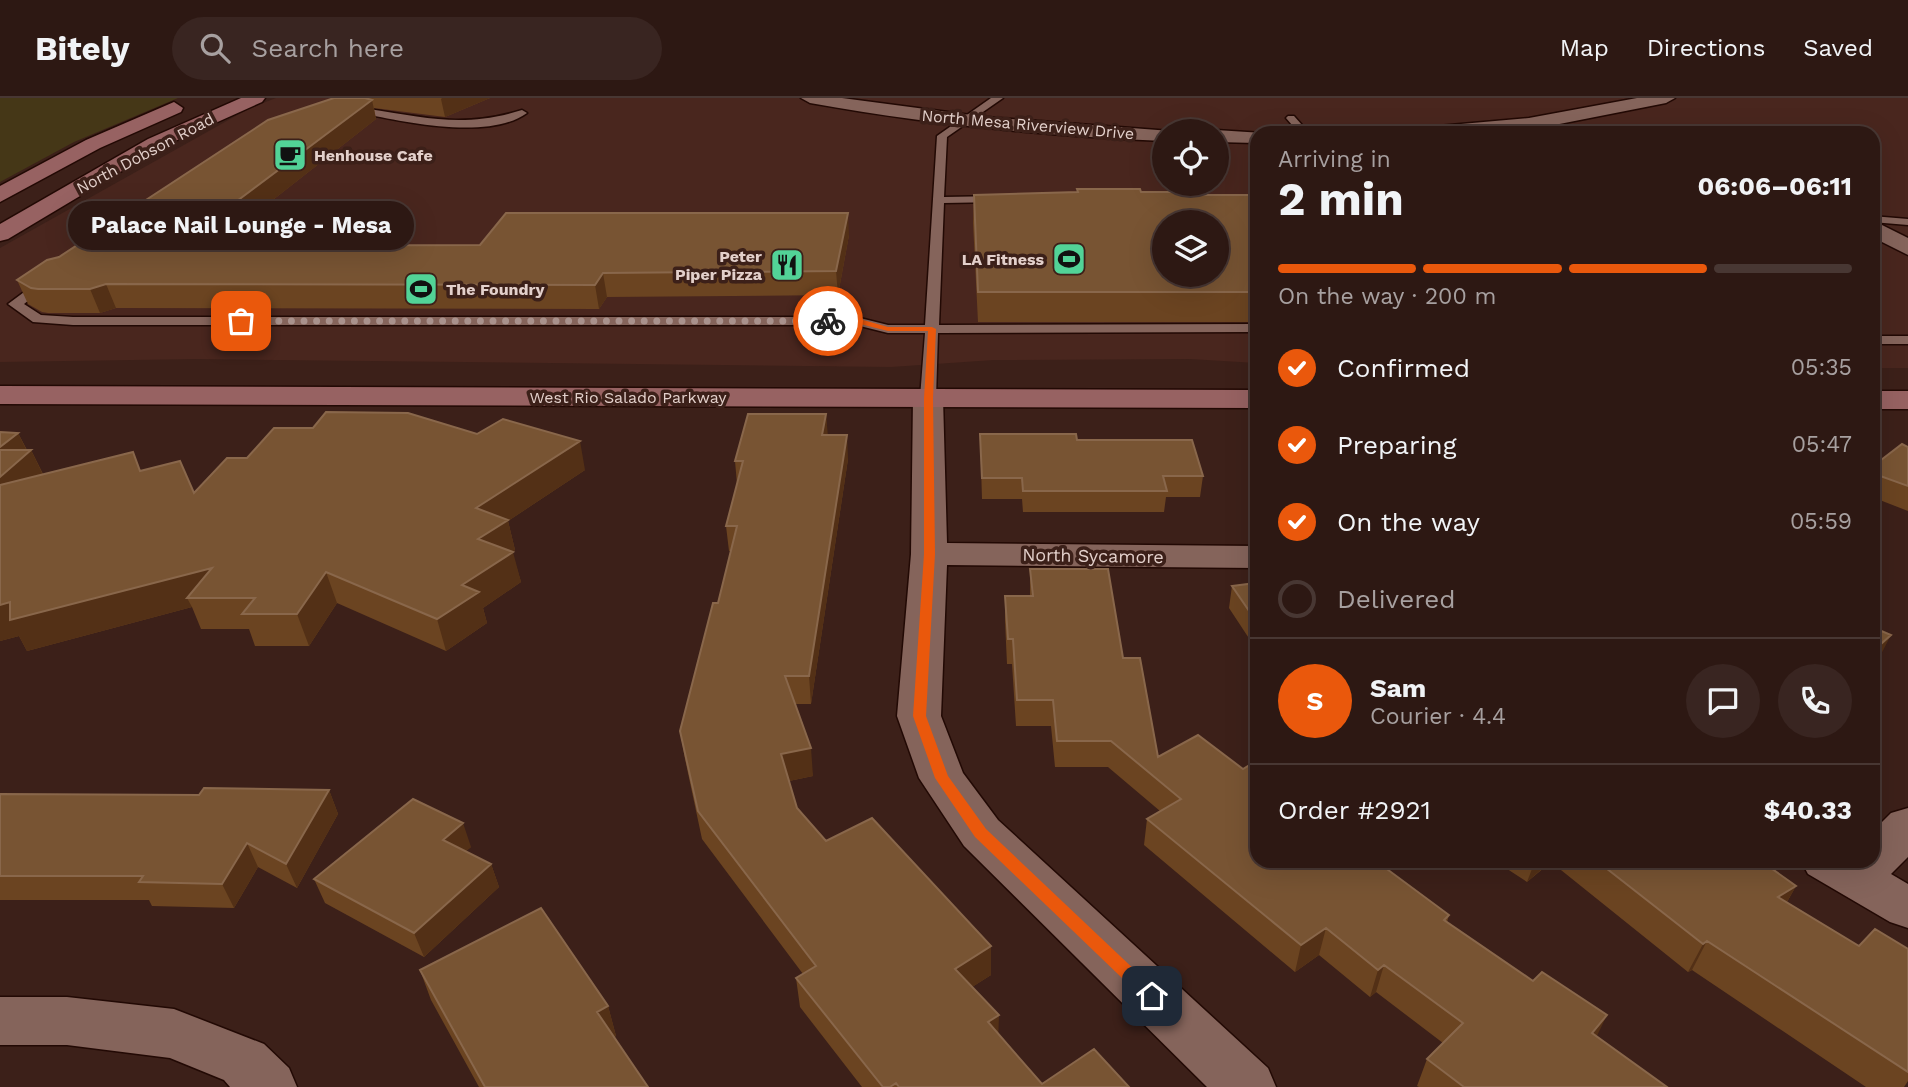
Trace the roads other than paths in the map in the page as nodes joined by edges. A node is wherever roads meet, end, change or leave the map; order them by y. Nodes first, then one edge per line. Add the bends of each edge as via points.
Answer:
1 (256, 98) edge
2 (810, 98) edge
3 (998, 98) edge
4 (1666, 98) edge
5 (187, 103) dead end
6 (369, 112) edge
7 (522, 113) dead end
8 (1291, 118) dead end
9 (963, 119) junction
10 (1530, 124) junction
11 (1298, 126) edge
12 (1507, 126) edge
13 (1538, 126) edge
14 (1152, 134) edge
15 (1229, 136) edge
16 (1250, 137) edge
17 (0, 195) edge
18 (1013, 199) edge
19 (938, 200) junction
20 (1880, 220) edge
21 (1908, 222) edge
22 (1880, 232) edge
23 (0, 234) edge
24 (1908, 248) edge
25 (54, 275) edge
26 (1250, 328) edge
27 (932, 329) junction
28 (1880, 340) edge
29 (1908, 340) edge
30 (0, 396) edge
31 (928, 398) junction
32 (1250, 399) edge
33 (1880, 400) edge
34 (1908, 400) edge
35 (929, 554) junction
36 (1250, 558) edge
37 (1908, 825) edge
38 (1880, 844) edge
39 (1841, 870) edge
40 (1908, 908) edge
41 (0, 1021) edge
42 (268, 1087) edge
43 (1247, 1087) edge

1 - 23 main road, North Dobson Road via 155,144
2 - 9 street, North Mesa Riverview Drive
3 - 9 lane
4 - 10 street
5 - 17 main road, North Dobson Road via 93,144
6 - 7 lane via 485,124
8 - 11 lane
9 - 14 street, North Mesa Riverview Drive
9 - 19 lane via 942,136
10 - 12 street
10 - 13 street
15 - 16 street
18 - 19 lane
19 - 27 lane
20 - 21 lane
22 - 24 street
25 - 27 lane via 15,304 38,319 73,321 856,321 888,329
26 - 27 lane
27 - 31 lane
28 - 29 lane
30 - 31 main road, West Rio Salado Parkway
31 - 32 main road, West Rio Salado Parkway
31 - 35 street
33 - 34 main road
35 - 36 street, North Sycamore
35 - 43 street via 919,716 942,778 981,833
37 - 38 street
39 - 40 street
41 - 42 street via 66,1021 174,1034 244,1062

